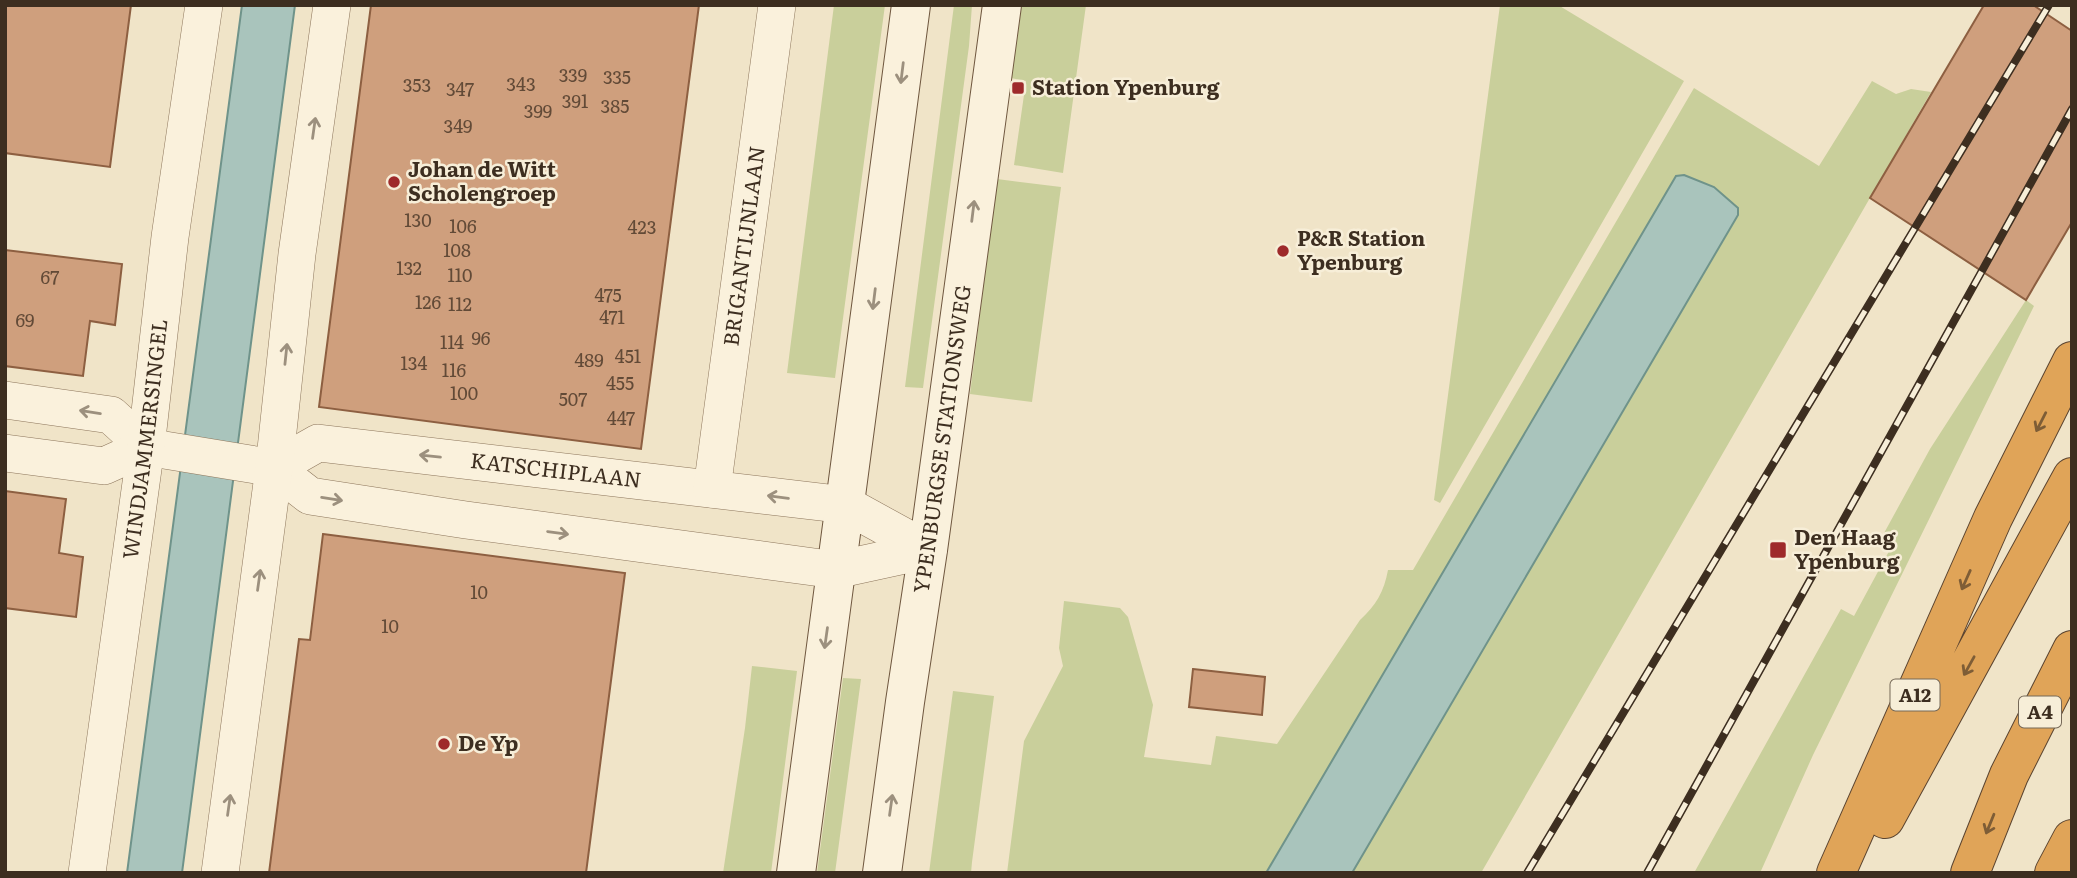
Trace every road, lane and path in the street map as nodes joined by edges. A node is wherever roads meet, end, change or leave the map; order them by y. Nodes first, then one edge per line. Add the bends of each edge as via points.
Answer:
1 (204, 5) edge
2 (332, 5) edge
3 (777, 5) edge
4 (911, 5) edge
5 (1002, 5) edge
6 (2072, 361) edge
7 (5, 400) edge
8 (161, 450) junction
9 (5, 453) edge
10 (274, 468) junction
11 (2072, 477) edge
12 (712, 489) junction
13 (846, 505) junction
14 (928, 550) junction
15 (836, 570) junction
16 (2072, 650) edge
17 (2072, 839) edge
18 (87, 873) edge
19 (219, 873) edge
20 (796, 873) edge
21 (882, 873) edge
22 (1836, 873) edge
23 (1855, 873) edge
24 (1970, 873) edge
25 (2054, 873) edge

1 - 8 street, WINDJAMMERSINGEL via 170,237
10 -> 2 street via 297,254
3 - 12 street, BRIGANTIJNLAAN
4 -> 13 main road
14 -> 5 main road, YPENBURGSE STATIONSWEG
6 -> 22 highway, A12 via 1993,518
8 -> 7 street via 111,415
8 - 9 street via 104,466
8 - 10 street
8 - 18 street, WINDJAMMERSINGEL via 115,661
12 -> 10 street, KATSCHIPLAAN via 318,443
10 -> 15 street via 310,496
19 -> 10 street
11 -> 23 highway
13 -> 12 street, KATSCHIPLAAN
13 - 14 street
13 - 15 main road
14 - 15 street
21 -> 14 main road, YPENBURGSE STATIONSWEG
15 -> 20 main road
16 -> 24 highway, A4 via 2009,775
17 - 25 highway

